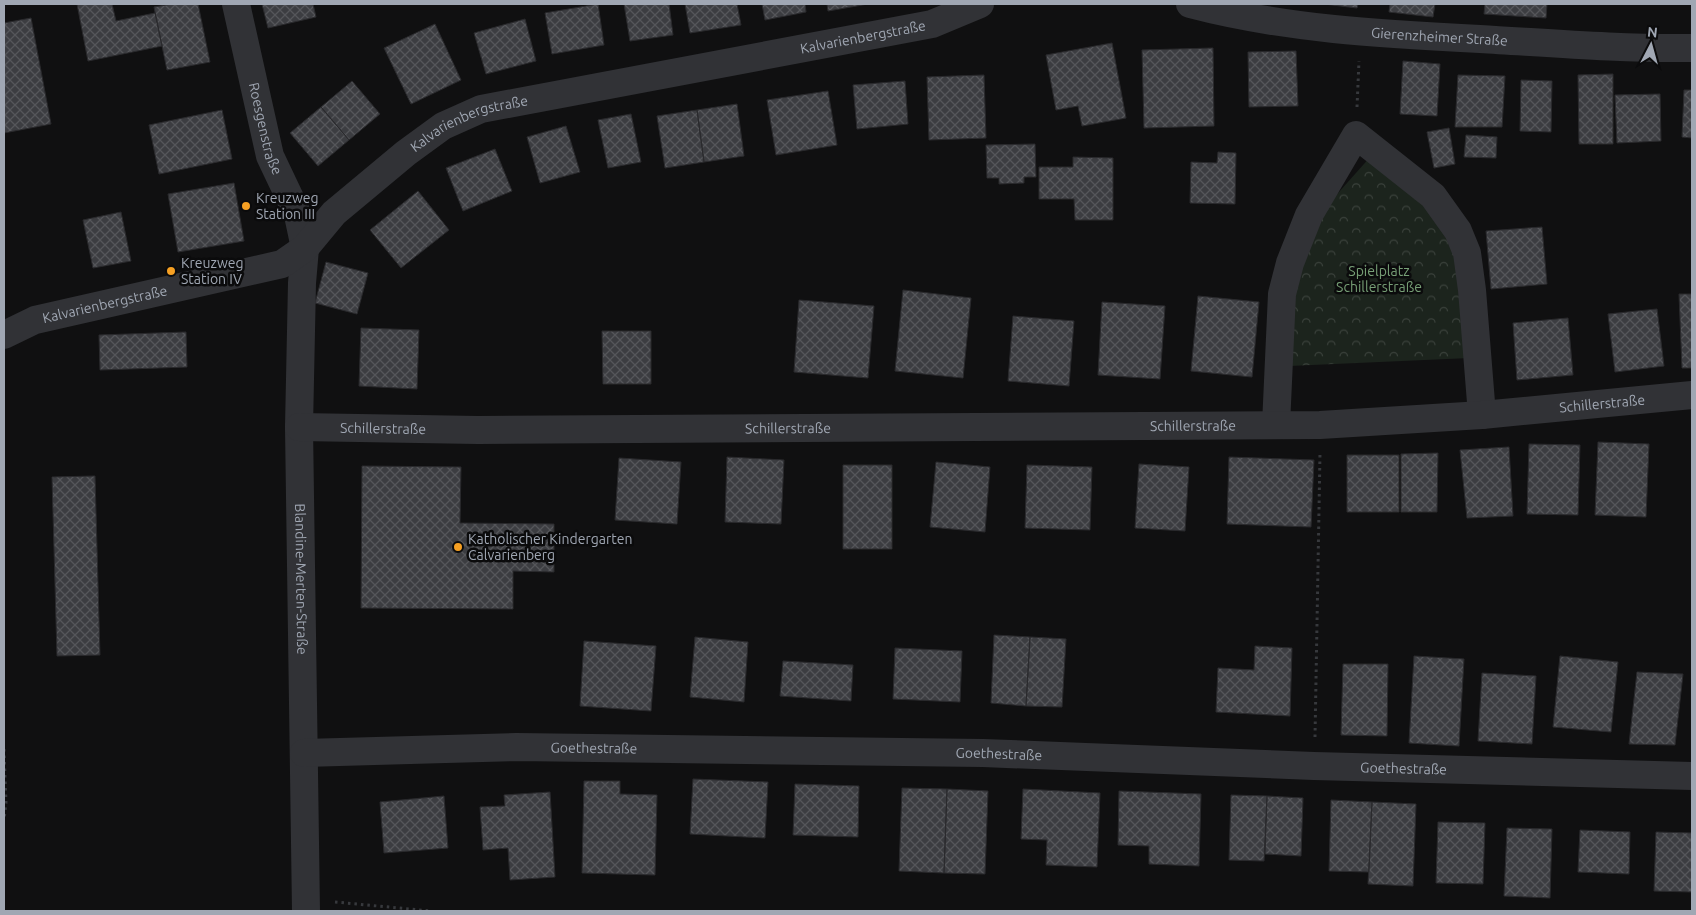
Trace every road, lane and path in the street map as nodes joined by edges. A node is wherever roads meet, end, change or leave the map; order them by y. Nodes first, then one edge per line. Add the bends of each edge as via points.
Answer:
1 (236, 4) edge
2 (980, 4) edge
3 (1190, 4) edge
4 (1360, 33) junction
5 (1692, 48) edge
6 (1356, 135) junction
7 (305, 248) junction
8 (4, 335) edge
9 (1692, 395) edge
10 (1482, 415) junction
11 (1276, 425) junction
12 (1320, 425) junction
13 (299, 427) junction
14 (4, 749) edge
15 (304, 753) junction
16 (1314, 766) junction
17 (1692, 776) edge
18 (4, 820) edge
19 (306, 905) edge
20 (431, 911) edge

1 - 7 street, Roesgenstraße via 270,156 298,215
2 - 7 street, Kalvarienbergstraße via 932,24 481,109 443,126 406,153 334,213
3 - 4 street, Gierenzheimer Straße via 1238,16
4 - 5 street, Gierenzheimer Straße via 1642,49
4 - 6 path
6 - 10 street via 1433,196 1458,231 1467,253 1471,281
6 - 11 street via 1308,216 1290,262 1282,294
7 - 8 street, Kalvarienbergstraße via 282,264 35,320
7 - 13 street, Blandine-Merten-Straße
9 - 10 street, Schillerstraße
10 - 12 street, Schillerstraße
11 - 12 street, Schillerstraße
11 - 13 street, Schillerstraße via 478,430
12 - 16 path
13 - 15 street, Blandine-Merten-Straße
14 - 18 path
15 - 16 street, Goethestraße via 516,748 983,753
15 - 19 street, Blandine-Merten-Straße
16 - 17 street, Goethestraße
19 - 20 path

